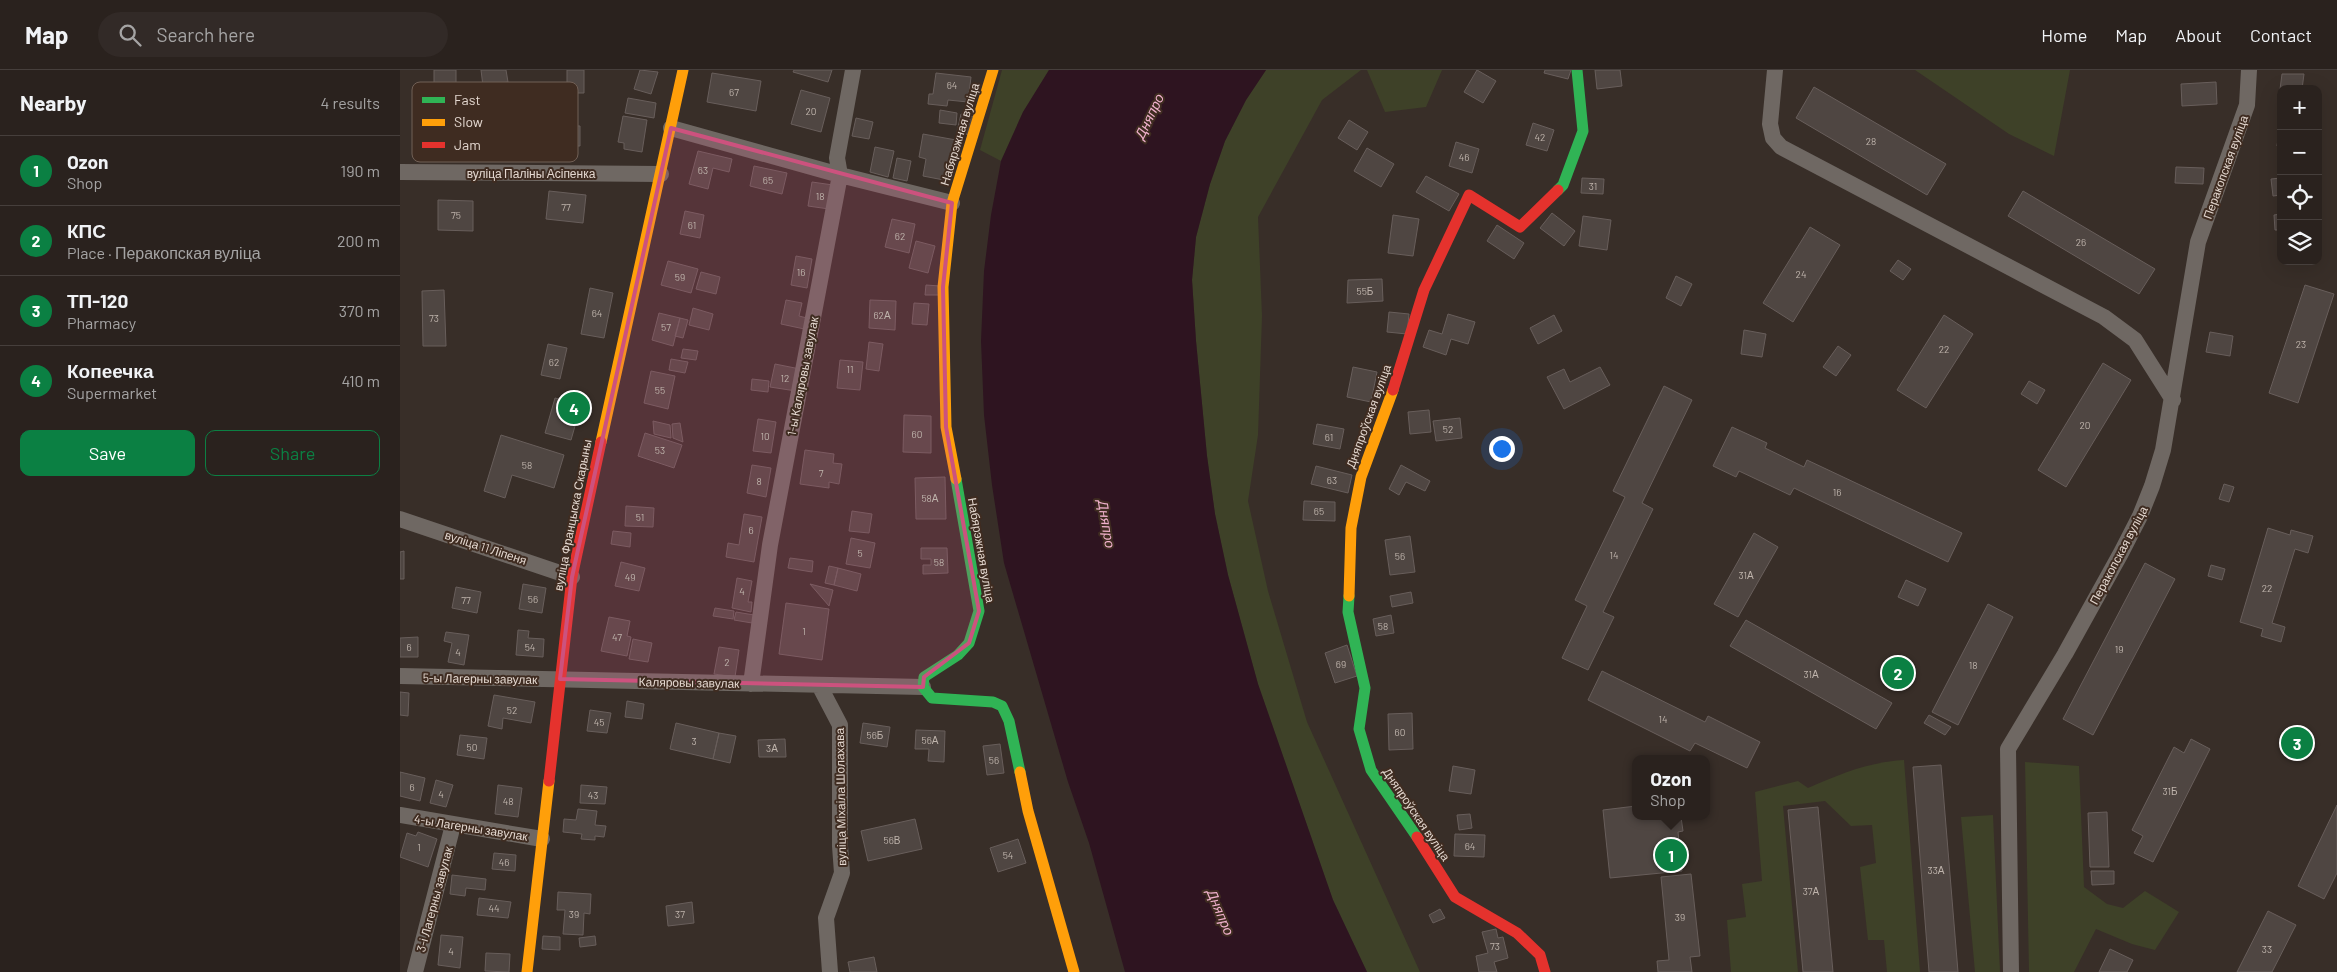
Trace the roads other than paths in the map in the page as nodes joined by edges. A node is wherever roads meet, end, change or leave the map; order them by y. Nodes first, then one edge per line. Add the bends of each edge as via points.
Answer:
1 (682, 70) edge
2 (853, 70) edge
3 (993, 70) edge
4 (1577, 70) edge
5 (1775, 70) edge
6 (2250, 70) edge
7 (671, 128) junction
8 (400, 172) edge
9 (661, 174) junction
10 (840, 175) junction
11 (952, 203) junction
12 (2172, 400) junction
13 (400, 519) edge
14 (572, 577) junction
15 (400, 676) edge
16 (560, 678) junction
17 (750, 684) junction
18 (819, 685) junction
19 (923, 687) junction
20 (400, 816) edge
21 (453, 825) junction
22 (542, 839) junction
23 (414, 972) edge
24 (527, 972) edge
25 (830, 972) edge
26 (1074, 972) edge
27 (1545, 972) edge
28 (2011, 972) edge

1 - 7 street, вуліца Францыска Скарыны
2 - 10 street, 1-ы Каляровы завулак via 837,158
3 - 11 street, Набярэжная вуліца
4 - 27 street, Дняпроўская вуліца via 1583,130 1563,186 1520,227 1470,195 1424,290 1361,477 1351,528 1348,612 1365,688 1359,729 1371,770 1455,897 1517,933 1540,955
5 - 12 street via 1770,124 1773,138 1781,147 2104,317 2135,340
6 - 12 street, Перакопская вуліца via 2247,105 2198,242
7 - 9 street, вуліца Францыска Скарыны
7 - 10 street
8 - 9 street, вуліца Паліны Асіпенка
9 - 14 street, вуліца Францыска Скарыны
10 - 11 street
10 - 17 street, 1-ы Каляровы завулак via 770,545
11 - 19 street, Набярэжная вуліца via 944,287 946,427 979,611 969,643 924,677
12 - 28 street, Перакопская вуліца via 2163,450 2140,516 2065,654 2008,749
13 - 14 street, вуліца 11 Ліпеня
14 - 16 street, вуліца Францыска Скарыны
15 - 16 street, 5-ы Лагерны завулак
16 - 17 street, Каляровы завулак
16 - 22 street, вуліца Францыска Скарыны
17 - 18 street, Каляровы завулак
18 - 19 street, Каляровы завулак
18 - 25 street, вуліца Міхаіла Шолахава via 840,725 842,873 826,918
19 - 26 street via 932,698 993,702 1002,706 1009,721 1028,811
20 - 21 street, 4-ы Лагерны завулак
21 - 22 street, 4-ы Лагерны завулак
21 - 23 street, 3-і Лагерны завулак
22 - 24 street, вуліца Францыска Скарыны

